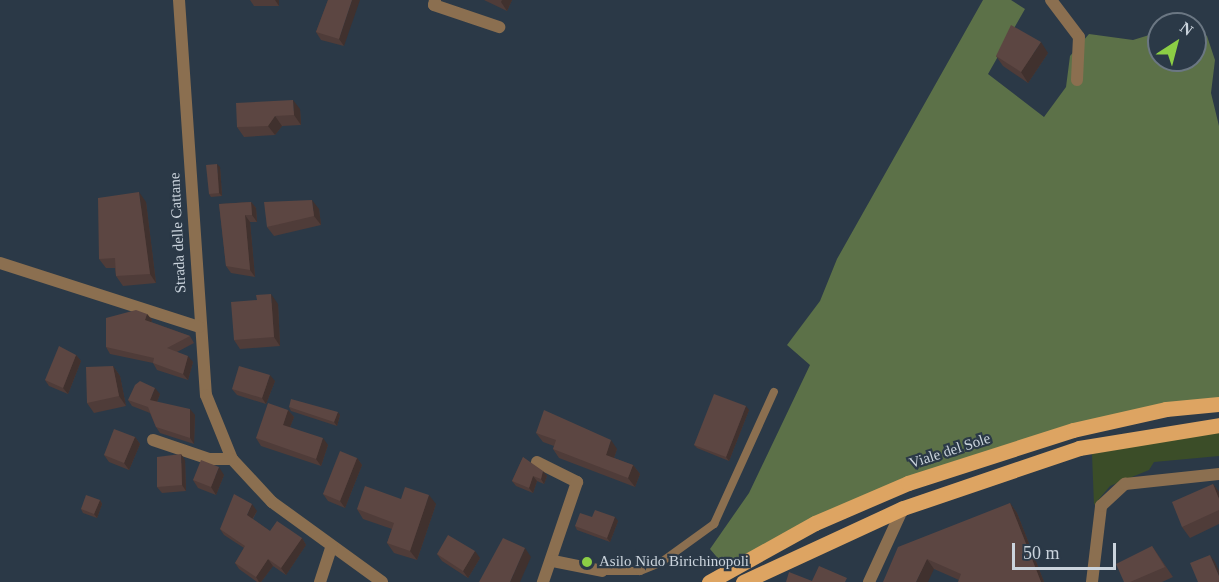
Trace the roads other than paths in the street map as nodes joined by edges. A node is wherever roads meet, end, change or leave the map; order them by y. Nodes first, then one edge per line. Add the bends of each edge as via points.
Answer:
1 (179, 0) edge
2 (435, 0) edge
3 (1051, 0) edge
4 (499, 27) dead end
5 (1077, 80) dead end
6 (0, 263) edge
7 (199, 327) junction
8 (774, 393) dead end
9 (1219, 404) edge
10 (1219, 425) edge
11 (153, 440) dead end
12 (232, 459) junction
13 (537, 462) dead end
14 (1219, 474) edge
15 (903, 508) junction
16 (332, 546) junction
17 (553, 561) junction
18 (602, 571) joint
19 (320, 582) edge
20 (382, 582) edge
21 (543, 582) edge
22 (709, 582) edge
23 (743, 582) edge
24 (869, 582) edge
25 (1092, 582) edge

1 - 7 street, Strada delle Cattane
2 - 4 street via 434,5
3 - 5 street via 1079,37
6 - 7 street
7 - 12 street, Strada delle Cattane via 206,395
8 - 18 lane via 714,524 660,563 640,571
9 - 22 main road, Viale del Sole via 1166,409 1073,430 908,483 815,524
10 - 15 main road via 1079,448
11 - 12 street via 209,459
12 - 16 street, Strada delle Cattane via 272,502
13 - 17 street via 577,482
14 - 25 street via 1125,484 1101,506
15 - 23 main road
15 - 24 street
16 - 19 street
16 - 20 street, Strada delle Cattane
17 - 18 street
17 - 21 street

